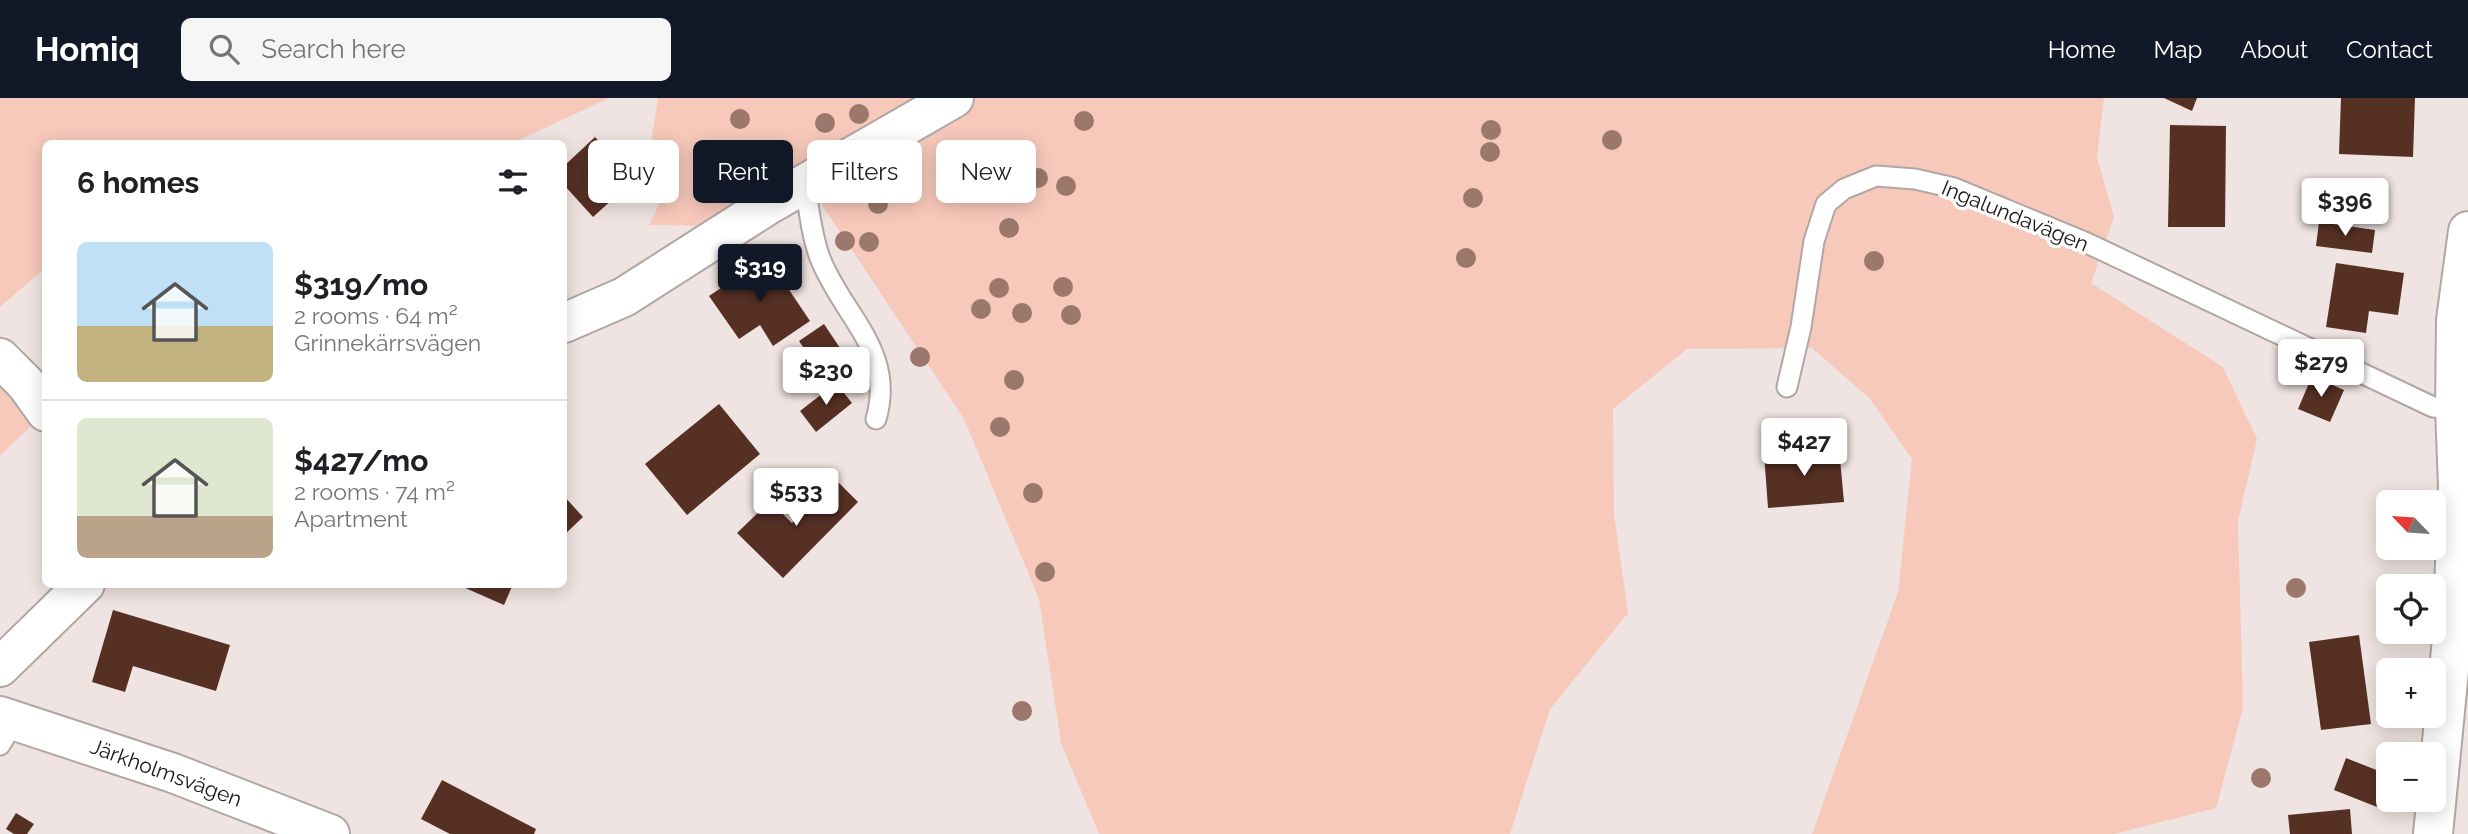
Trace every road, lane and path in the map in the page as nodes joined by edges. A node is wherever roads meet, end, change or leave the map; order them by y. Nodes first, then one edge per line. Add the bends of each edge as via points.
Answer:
1 (954, 98) edge
2 (805, 184) junction
3 (2468, 231) edge
4 (567, 322) edge
5 (0, 358) edge
6 (1787, 387) dead end
7 (42, 406) edge
8 (2455, 409) junction
9 (876, 419) dead end
10 (2463, 487) edge
11 (81, 588) edge
12 (0, 667) edge
13 (5, 727) edge
14 (330, 834) edge
15 (2433, 834) edge

1 - 2 street
2 - 4 street via 624,297
2 - 9 lane via 821,260 868,340 880,374 883,397
3 - 8 street via 2456,320
5 - 7 street
6 - 8 lane, Ingalundavägen via 1814,241 1826,204 1844,189 1876,176 1954,188 2051,228 2371,380 2433,407
8 - 10 street
10 - 15 street
11 - 12 street
13 - 14 street, Järkholmsvägen via 173,774

